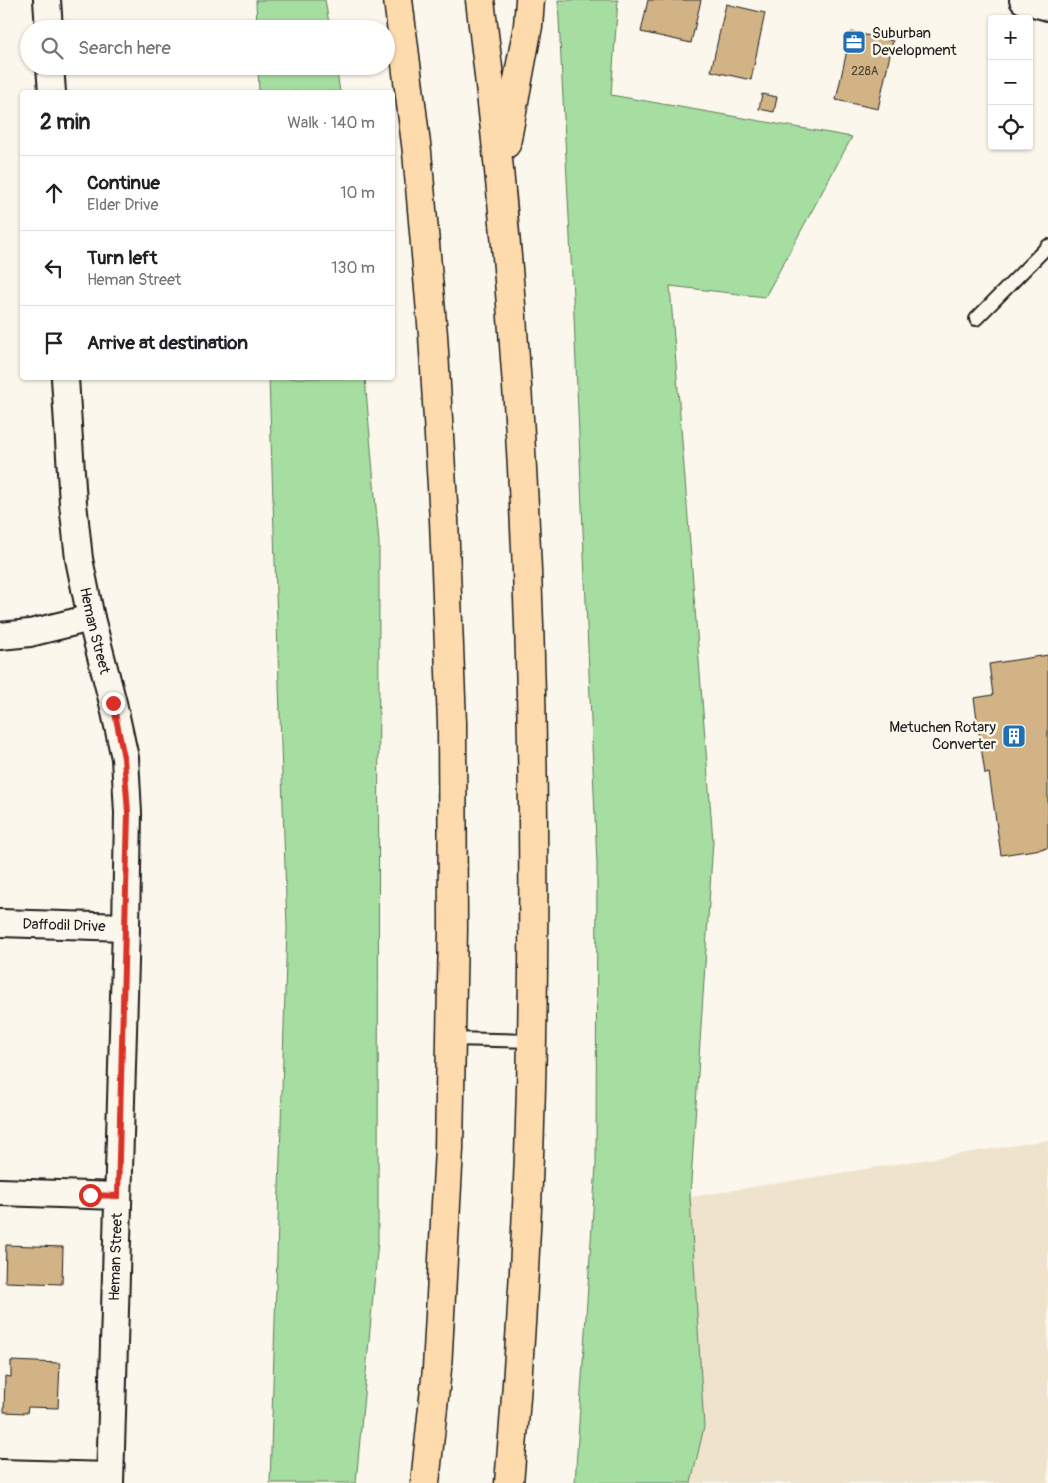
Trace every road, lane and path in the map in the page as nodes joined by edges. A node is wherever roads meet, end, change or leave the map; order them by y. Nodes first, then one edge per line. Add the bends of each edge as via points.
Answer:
1 (47, 0) edge
2 (398, 0) edge
3 (480, 0) edge
4 (530, 0) edge
5 (1024, 0) edge
6 (1048, 7) edge
7 (48, 20) edge
8 (51, 75) edge
9 (52, 90) edge
10 (500, 176) junction
11 (1048, 246) edge
12 (976, 319) dead end
13 (65, 380) edge
14 (91, 618) junction
15 (0, 636) edge
16 (0, 923) edge
17 (126, 927) junction
18 (451, 1039) junction
19 (533, 1041) junction
20 (0, 1192) edge
21 (118, 1196) junction
22 (0, 1473) edge
23 (110, 1480) edge
24 (425, 1483) edge
25 (509, 1483) edge

1 - 7 street
2 - 18 highway via 417,152 433,335 444,520 452,733
3 - 10 highway
4 - 10 highway
5 - 6 street
8 - 9 street
10 - 19 highway via 529,572 533,710
11 - 12 lane
13 - 14 street, Heman Street via 73,503
14 - 15 street via 30,633
14 - 17 street, Heman Street via 124,758 128,813
16 - 17 street, Daffodil Drive
17 - 21 street, Heman Street
18 - 19 lane
18 - 24 highway via 449,1150 437,1359
19 - 25 highway via 522,1319
20 - 21 street
21 - 23 street, Heman Street
22 - 23 street

